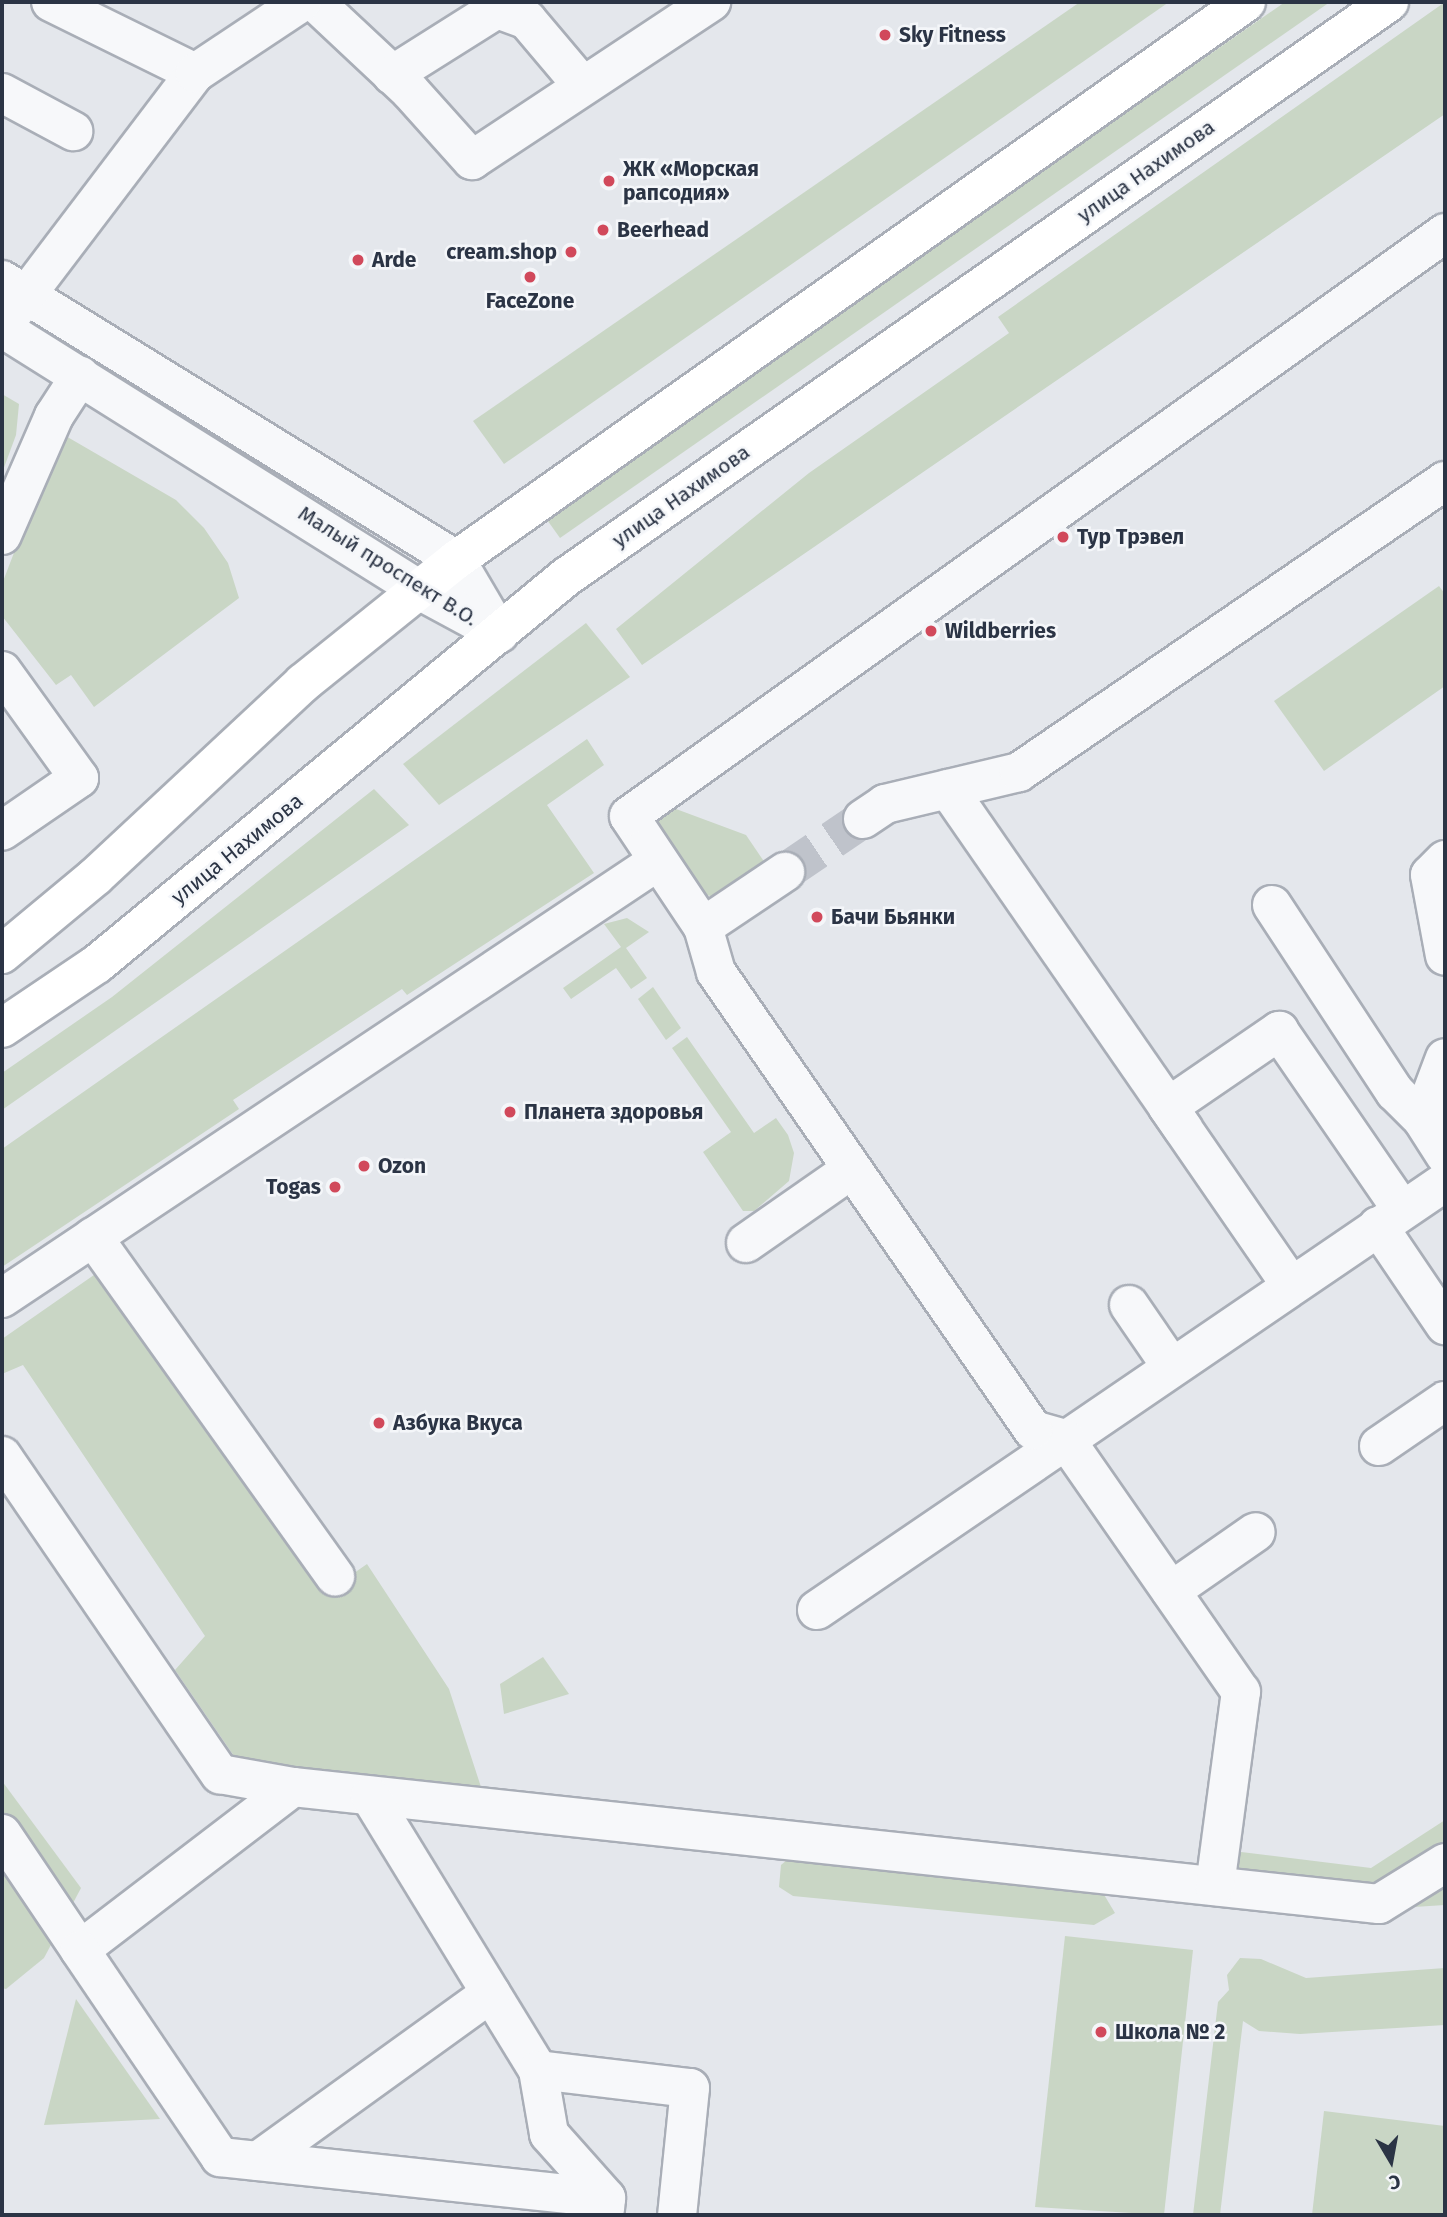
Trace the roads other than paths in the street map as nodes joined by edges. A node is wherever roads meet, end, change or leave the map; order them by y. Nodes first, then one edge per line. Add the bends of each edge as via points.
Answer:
1 (51, 2) edge
2 (302, 2) edge
3 (315, 2) edge
4 (711, 2) edge
5 (1246, 2) edge
6 (1389, 2) edge
7 (195, 73) junction
8 (393, 75) junction
9 (582, 85) junction
10 (2, 93) edge
11 (73, 131) dead end
12 (1445, 233) edge
13 (14, 287) edge
14 (2, 328) edge
15 (80, 376) junction
16 (1445, 481) edge
17 (2, 535) edge
18 (456, 560) junction
19 (419, 590) junction
20 (499, 634) junction
21 (2, 671) edge
22 (948, 789) junction
23 (863, 819) tunnel mouth
24 (2, 831) edge
25 (658, 860) junction
26 (1445, 860) edge
27 (785, 872) tunnel mouth
28 (1272, 905) dead end
29 (703, 927) junction
30 (4, 948) edge
31 (1445, 956) edge
32 (2, 1028) edge
33 (1445, 1058) edge
34 (1168, 1107) junction
35 (1422, 1119) junction
36 (1445, 1155) edge
37 (852, 1169) junction
38 (1445, 1182) edge
39 (1390, 1218) junction
40 (93, 1237) junction
41 (746, 1243) dead end
42 (1290, 1284) junction
43 (2, 1298) edge
44 (1129, 1305) dead end
45 (1445, 1325) edge
46 (1171, 1366) junction
47 (1445, 1401) edge
48 (1065, 1439) junction
49 (1380, 1446) dead end
50 (2, 1456) edge
51 (1256, 1532) dead end
52 (335, 1576) dead end
53 (1171, 1591) junction
54 (817, 1610) dead end
55 (220, 1774) junction
56 (293, 1787) junction
57 (370, 1796) junction
58 (2, 1834) edge
59 (230, 1834) junction
60 (1445, 1863) edge
61 (1215, 1886) junction
62 (80, 1950) junction
63 (491, 1993) junction
64 (538, 2070) junction
65 (549, 2134) junction
66 (258, 2161) junction
67 (525, 2189) junction
68 (605, 2206) edge
69 (677, 2215) edge

1 - 7 street
2 - 7 street
3 - 8 street
4 - 9 street
5 - 18 main road
6 - 20 main road, улица Нахимова via 589,561
7 - 13 street
8 - 9 street via 497,9 527,20
8 - 9 street via 472,160
10 - 11 street
12 - 25 street via 629,816
13 - 14 street
13 - 18 street, Малый проспект В.О.
14 - 15 street, Малый проспект В.О.
15 - 17 street via 54,416
15 - 19 street, Малый проспект В.О.
16 - 22 street via 1019,772
18 - 19 main road
18 - 20 street, Малый проспект В.О.
19 - 20 street, Малый проспект В.О.
19 - 30 main road via 303,684 96,876
20 - 32 main road, улица Нахимова via 97,964
21 - 24 street via 79,778
22 - 23 street via 885,804
22 - 34 street
25 - 29 street
25 - 40 street
26 - 31 street via 1430,875
27 - 29 street
28 - 35 street via 1395,1092
29 - 37 street via 716,972
33 - 35 street
34 - 39 street via 1279,1031
34 - 42 street
35 - 36 street
37 - 41 street
37 - 48 street via 1033,1430
38 - 39 street
39 - 42 street
39 - 45 street
40 - 43 street
40 - 52 street
42 - 46 street
44 - 46 street
46 - 48 street
47 - 49 street
48 - 53 street
48 - 54 street
50 - 55 street
51 - 53 street
53 - 61 street via 1241,1692
55 - 56 street
55 - 59 street
56 - 57 street
56 - 59 street
57 - 61 street
57 - 63 street
58 - 62 street
59 - 62 street
60 - 61 street via 1380,1904
62 - 66 street via 220,2157
63 - 64 street
63 - 66 street
64 - 65 street
64 - 69 street via 690,2088
65 - 67 street
65 - 68 street
66 - 67 street
67 - 68 street

